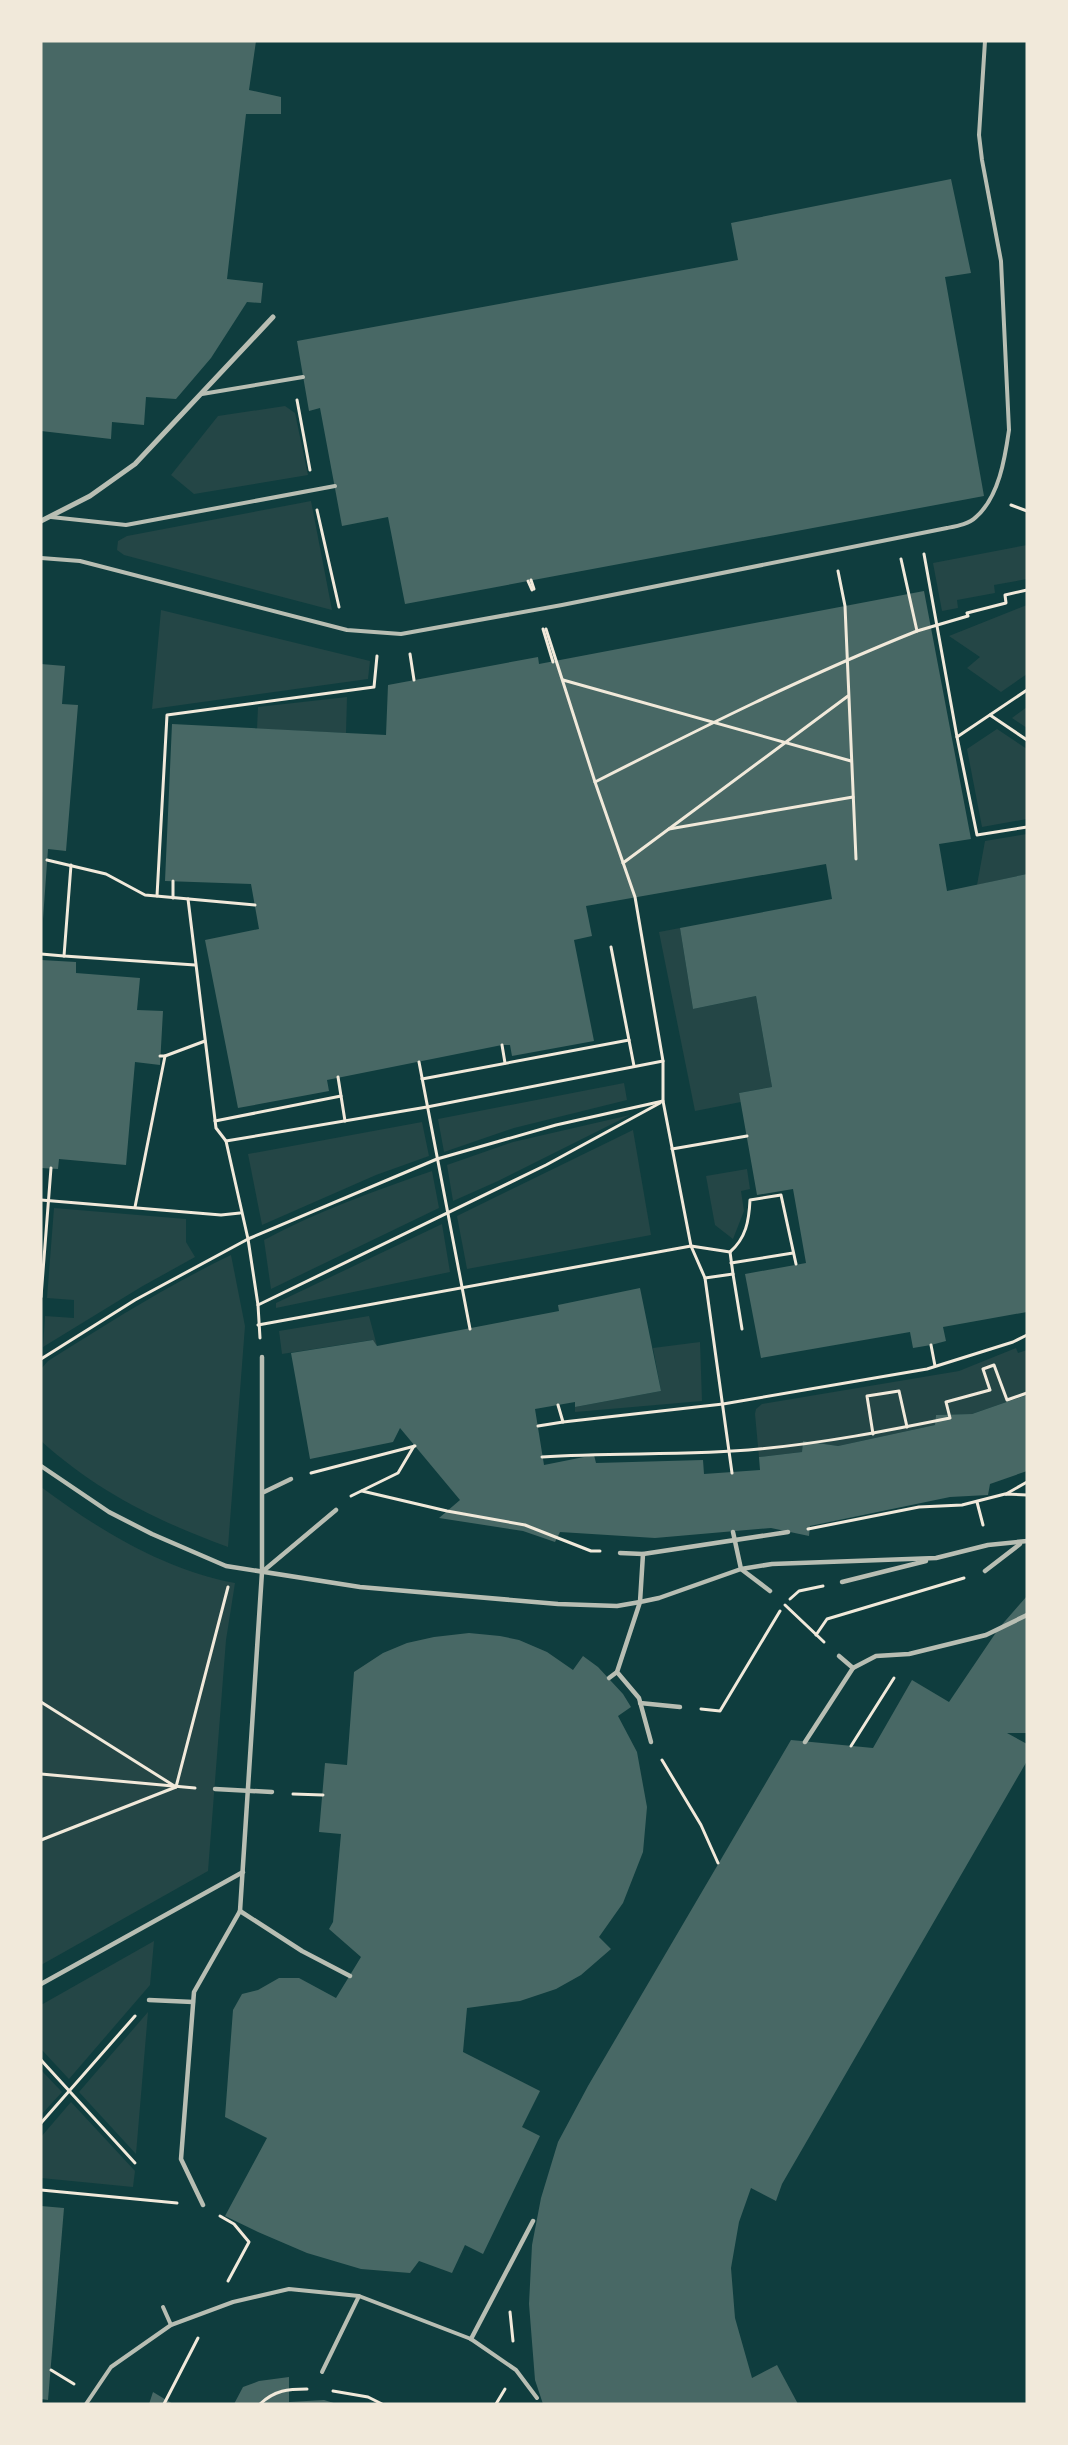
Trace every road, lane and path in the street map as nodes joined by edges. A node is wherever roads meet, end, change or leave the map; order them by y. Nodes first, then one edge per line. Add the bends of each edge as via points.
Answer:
1 (985, 41) edge
2 (273, 317) dead end
3 (303, 377) dead end
4 (293, 379) junction
5 (202, 394) junction
6 (312, 477) dead end
7 (335, 486) dead end
8 (316, 502) dead end
9 (49, 517) junction
10 (41, 521) edge
11 (41, 558) edge
12 (926, 564) dead end
13 (1027, 590) edge
14 (909, 594) dead end
15 (845, 606) dead end
16 (340, 614) dead end
17 (542, 626) dead end
18 (917, 631) junction
19 (409, 651) dead end
20 (377, 656) dead end
21 (846, 659) junction
22 (414, 680) dead end
23 (562, 680) junction
24 (1027, 690) edge
25 (848, 696) junction
26 (990, 715) junction
27 (715, 721) junction
28 (957, 736) junction
29 (1027, 740) edge
30 (785, 741) junction
31 (851, 761) junction
32 (595, 782) junction
33 (853, 797) junction
34 (1027, 827) edge
35 (669, 830) junction
36 (856, 859) dead end
37 (47, 860) dead end
38 (622, 863) junction
39 (71, 865) junction
40 (172, 881) dead end
41 (157, 896) junction
42 (173, 898) junction
43 (188, 899) junction
44 (254, 905) dead end
45 (612, 947) dead end
46 (41, 954) edge
47 (64, 956) junction
48 (195, 965) junction
49 (629, 1040) junction
50 (205, 1042) junction
51 (502, 1045) dead end
52 (160, 1056) dead end
53 (165, 1056) junction
54 (663, 1061) junction
55 (419, 1062) dead end
56 (506, 1063) junction
57 (634, 1066) junction
58 (338, 1077) dead end
59 (422, 1079) junction
60 (341, 1096) junction
61 (663, 1101) junction
62 (427, 1107) junction
63 (215, 1121) junction
64 (345, 1121) junction
65 (747, 1136) dead end
66 (226, 1141) junction
67 (672, 1149) junction
68 (437, 1159) junction
69 (51, 1168) dead end
70 (41, 1200) edge
71 (49, 1200) junction
72 (135, 1207) junction
73 (448, 1212) junction
74 (240, 1213) junction
75 (248, 1239) junction
76 (691, 1246) junction
77 (730, 1252) junction
78 (793, 1253) junction
79 (731, 1263) junction
80 (796, 1264) dead end
81 (733, 1274) junction
82 (704, 1278) junction
83 (462, 1288) junction
84 (41, 1297) edge
85 (258, 1304) junction
86 (258, 1325) junction
87 (470, 1328) dead end
88 (742, 1328) dead end
89 (1027, 1335) edge
90 (931, 1344) dead end
91 (262, 1357) joint
92 (41, 1359) edge
93 (935, 1366) junction
94 (1027, 1392) edge
95 (723, 1404) junction
96 (558, 1405) dead end
97 (562, 1422) junction
98 (538, 1426) dead end
99 (907, 1427) junction
100 (874, 1434) junction
101 (730, 1451) junction
102 (542, 1457) dead end
103 (41, 1466) edge
104 (732, 1473) dead end
105 (292, 1479) joint
106 (1027, 1482) edge
107 (362, 1490) junction
108 (264, 1492) junction
109 (1005, 1494) junction
110 (1027, 1494) edge
111 (350, 1497) dead end
112 (977, 1502) junction
113 (336, 1510) dead end
114 (982, 1522) dead end
115 (810, 1529) dead end
116 (733, 1532) dead end
117 (788, 1532) dead end
118 (735, 1540) junction
119 (1027, 1541) edge
120 (1021, 1543) junction
121 (620, 1553) joint
122 (643, 1554) junction
123 (936, 1558) junction
124 (231, 1567) junction
125 (741, 1569) junction
126 (985, 1571) joint
127 (262, 1572) junction
128 (842, 1582) joint
129 (770, 1591) dead end
130 (640, 1602) junction
131 (791, 1611) dead end
132 (1027, 1615) edge
133 (816, 1635) junction
134 (824, 1642) dead end
135 (909, 1654) junction
136 (839, 1656) dead end
137 (853, 1668) junction
138 (617, 1672) junction
139 (609, 1678) dead end
140 (41, 1702) edge
141 (640, 1703) junction
142 (680, 1707) dead end
143 (708, 1710) dead end
144 (651, 1742) joint
145 (805, 1742) dead end
146 (851, 1746) dead end
147 (41, 1774) edge
148 (176, 1787) junction
149 (215, 1789) dead end
150 (248, 1790) junction
151 (272, 1792) dead end
152 (285, 1793) dead end
153 (323, 1796) dead end
154 (41, 1840) edge
155 (718, 1863) dead end
156 (242, 1872) junction
157 (240, 1911) junction
158 (350, 1976) dead end
159 (41, 1984) edge
160 (148, 2000) joint
161 (193, 2002) junction
162 (41, 2060) edge
163 (70, 2092) junction
164 (41, 2123) edge
165 (135, 2163) dead end
166 (41, 2190) edge
167 (203, 2205) junction
168 (533, 2221) dead end
169 (249, 2242) dead end
170 (359, 2296) junction
171 (163, 2307) dead end
172 (171, 2325) junction
173 (471, 2339) junction
174 (322, 2372) dead end
175 (315, 2389) dead end
176 (332, 2390) dead end
177 (166, 2398) dead end
178 (537, 2398) dead end
179 (86, 2404) edge
180 (164, 2404) edge
181 (260, 2404) edge
182 (382, 2404) edge

1 - 11 lane via 980,135 1001,261 1009,430 1005,456 990,497 982,511 969,522 562,605 401,634 347,630 80,561
2 - 5 street
3 - 4 lane
4 - 5 lane
4 - 6 path
5 - 9 street via 135,464 90,496
7 - 9 lane via 126,525
8 - 16 path
9 - 10 street
12 - 28 path
13 - 18 path via 1005,596 1006,603
14 - 18 path
15 - 21 path
17 - 23 path
18 - 21 path
19 - 22 path
20 - 41 path via 374,687 167,715
21 - 25 path
21 - 27 path
23 - 27 path
23 - 32 path
24 - 26 path
25 - 30 path
25 - 31 path
26 - 28 path
26 - 29 path
27 - 30 path
27 - 32 path
28 - 34 path via 977,835
30 - 31 path
30 - 35 path
31 - 33 path
32 - 38 path
33 - 35 path
33 - 36 path
35 - 38 path
37 - 39 path
38 - 54 path via 635,897
39 - 41 path via 106,874 145,895
39 - 47 path
40 - 42 path
41 - 42 path
42 - 43 path
43 - 44 path
43 - 48 path
45 - 49 path
46 - 47 path
47 - 48 path
48 - 50 path
49 - 56 path
49 - 57 path
50 - 53 path
50 - 63 path
51 - 56 path
52 - 53 path
53 - 72 path
54 - 57 path
54 - 61 path
55 - 59 path
56 - 59 path
57 - 62 path
58 - 60 path
59 - 62 path
60 - 63 path
60 - 64 path
61 - 67 path
61 - 68 path via 556,1125
61 - 73 path via 546,1165
62 - 64 path
62 - 68 path
63 - 66 path
64 - 66 path
65 - 67 path
66 - 74 path
67 - 76 path
68 - 73 path
68 - 75 path
69 - 71 path
70 - 71 path
71 - 72 path
71 - 84 path
72 - 74 path via 221,1215
73 - 83 path
73 - 85 path
74 - 75 path
75 - 85 path
75 - 92 path via 135,1300
76 - 77 path
76 - 82 path
76 - 83 path
77 - 78 path via 746,1231 750,1200 781,1195
77 - 79 path
78 - 79 path
78 - 80 path
79 - 81 path
81 - 82 path
81 - 88 path
82 - 95 path
83 - 86 path
83 - 87 path
85 - 86 path
86 - 91 path
89 - 93 path
90 - 93 path
91 - 108 street
93 - 95 path
94 - 99 path via 1007,1400 994,1365 983,1369 990,1390 946,1402 950,1418
95 - 97 path
95 - 101 path
96 - 97 path
97 - 98 path
99 - 100 path
99 - 100 path via 899,1391 867,1396
100 - 101 path via 831,1442
101 - 102 path
101 - 104 path
103 - 124 street via 109,1512
105 - 107 path via 415,1446 398,1473
105 - 108 street
106 - 109 path
107 - 111 path
107 - 121 path via 447,1511 525,1525 591,1551
108 - 127 street
109 - 110 path
109 - 112 path
112 - 114 path
112 - 115 path via 919,1507
113 - 127 street
116 - 118 street
117 - 118 street
118 - 122 street
118 - 125 street
119 - 120 street
120 - 123 street via 988,1545
120 - 126 street
121 - 122 street
122 - 130 street
123 - 125 street via 772,1564
123 - 128 street
124 - 127 street
124 - 148 path via 230,1582
125 - 129 street
125 - 130 street
126 - 133 path via 827,1619
127 - 130 street via 360,1587 558,1604 617,1606
127 - 150 street
128 - 143 path via 799,1591 784,1604 720,1711
130 - 138 street
131 - 133 path
132 - 135 street via 986,1635
133 - 134 path
135 - 137 street via 876,1656
135 - 146 path
136 - 137 street
137 - 145 street
138 - 139 street
138 - 141 street
140 - 148 path
141 - 142 street
141 - 144 street
144 - 155 path via 701,1825
147 - 148 path
148 - 154 path
149 - 150 street
150 - 151 street
150 - 156 street
152 - 153 path
156 - 157 street
156 - 159 street
157 - 158 street via 302,1951
157 - 161 street via 194,1992
160 - 161 street
160 - 163 path
161 - 167 street via 181,2159
162 - 163 path
163 - 164 path
163 - 165 path
166 - 167 path
167 - 169 path via 234,2224
168 - 173 street
170 - 172 lane via 289,2289 233,2302
170 - 173 lane
170 - 174 lane
171 - 172 lane
172 - 179 lane via 111,2367
173 - 178 lane via 516,2370
175 - 181 path via 271,2393
176 - 182 path via 368,2397
177 - 180 path

